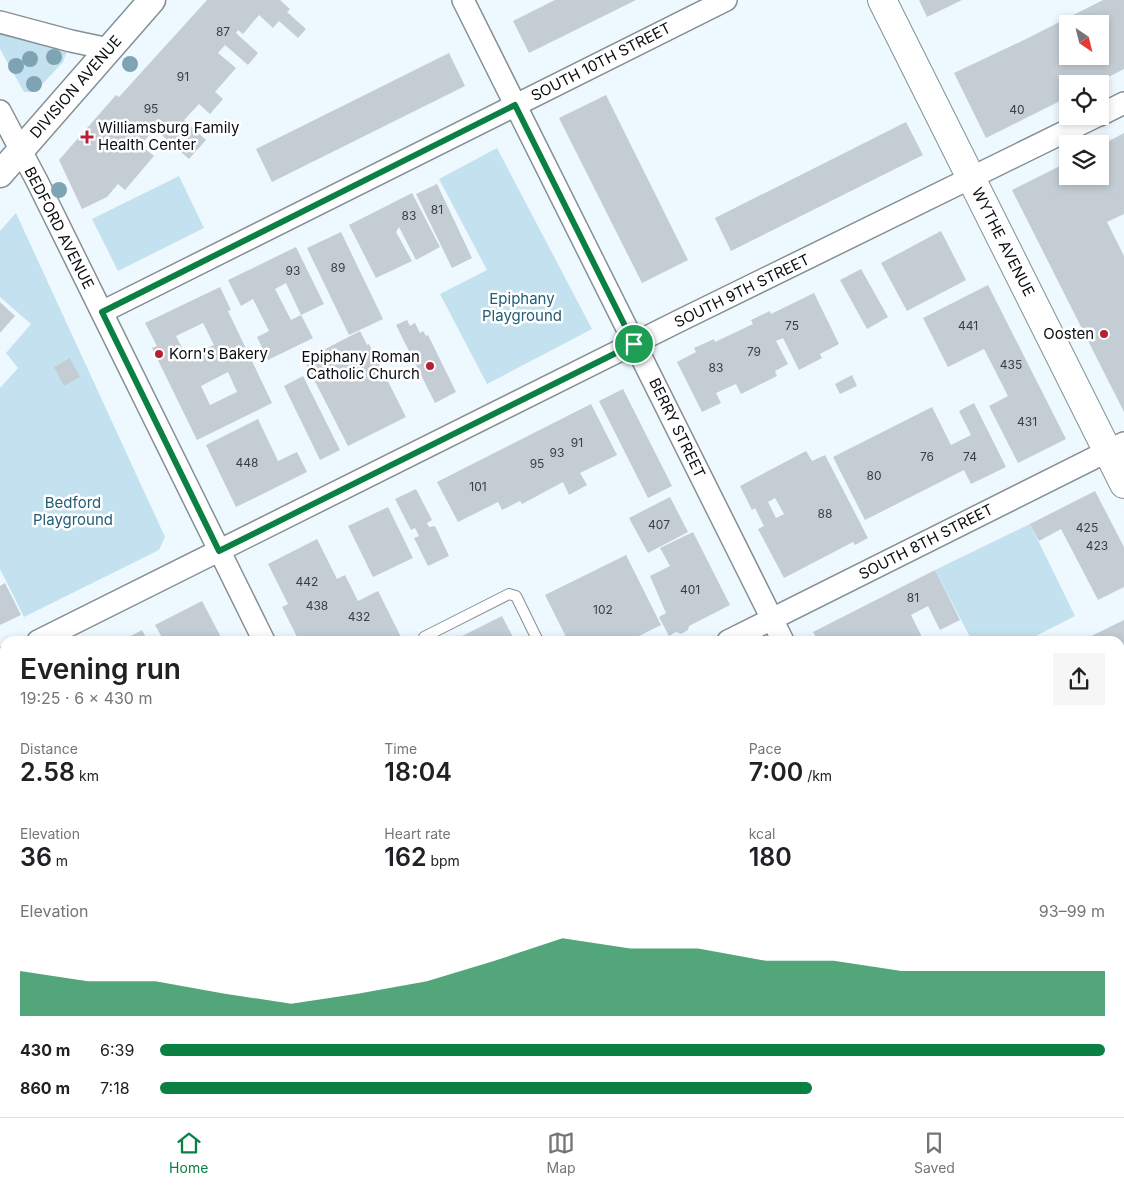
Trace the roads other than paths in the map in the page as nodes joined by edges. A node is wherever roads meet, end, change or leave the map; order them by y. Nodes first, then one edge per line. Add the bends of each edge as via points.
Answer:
1 (152, 0) edge
2 (463, 0) edge
3 (726, 0) edge
4 (882, 0) edge
5 (0, 22) edge
6 (109, 49) junction
7 (1124, 103) edge
8 (515, 105) junction
9 (1109, 110) edge
10 (0, 111) edge
11 (1080, 125) edge
12 (20, 151) junction
13 (0, 174) edge
14 (971, 178) junction
15 (102, 312) junction
16 (634, 344) junction
17 (1116, 447) edge
18 (1124, 484) edge
19 (219, 551) junction
20 (772, 619) junction
21 (48, 636) edge
22 (262, 636) edge
23 (426, 636) edge
24 (536, 636) edge
25 (738, 636) edge
26 (780, 636) edge

1 - 6 street, DIVISION AVENUE
2 - 8 street, BERRY STREET
3 - 8 street, SOUTH 10TH STREET
4 - 14 main road, WYTHE AVENUE
5 - 6 street
6 - 12 street, DIVISION AVENUE
7 - 9 street, SOUTH 9TH STREET
8 - 15 street, SOUTH 10TH STREET
8 - 16 street, BERRY STREET
10 - 12 street, BEDFORD AVENUE
11 - 14 street, SOUTH 9TH STREET
12 - 13 street, DIVISION AVENUE
12 - 15 street, BEDFORD AVENUE
14 - 16 street, SOUTH 9TH STREET
14 - 17 main road, WYTHE AVENUE
15 - 19 street, BEDFORD AVENUE
16 - 19 street, SOUTH 9TH STREET
16 - 20 street, BERRY STREET
17 - 18 main road, WYTHE AVENUE
17 - 20 street, SOUTH 8TH STREET
19 - 21 street, SOUTH 9TH STREET
19 - 22 street, BEDFORD AVENUE
20 - 25 street, SOUTH 8TH STREET
20 - 26 street, BERRY STREET
23 - 24 lane via 509,594 516,596

